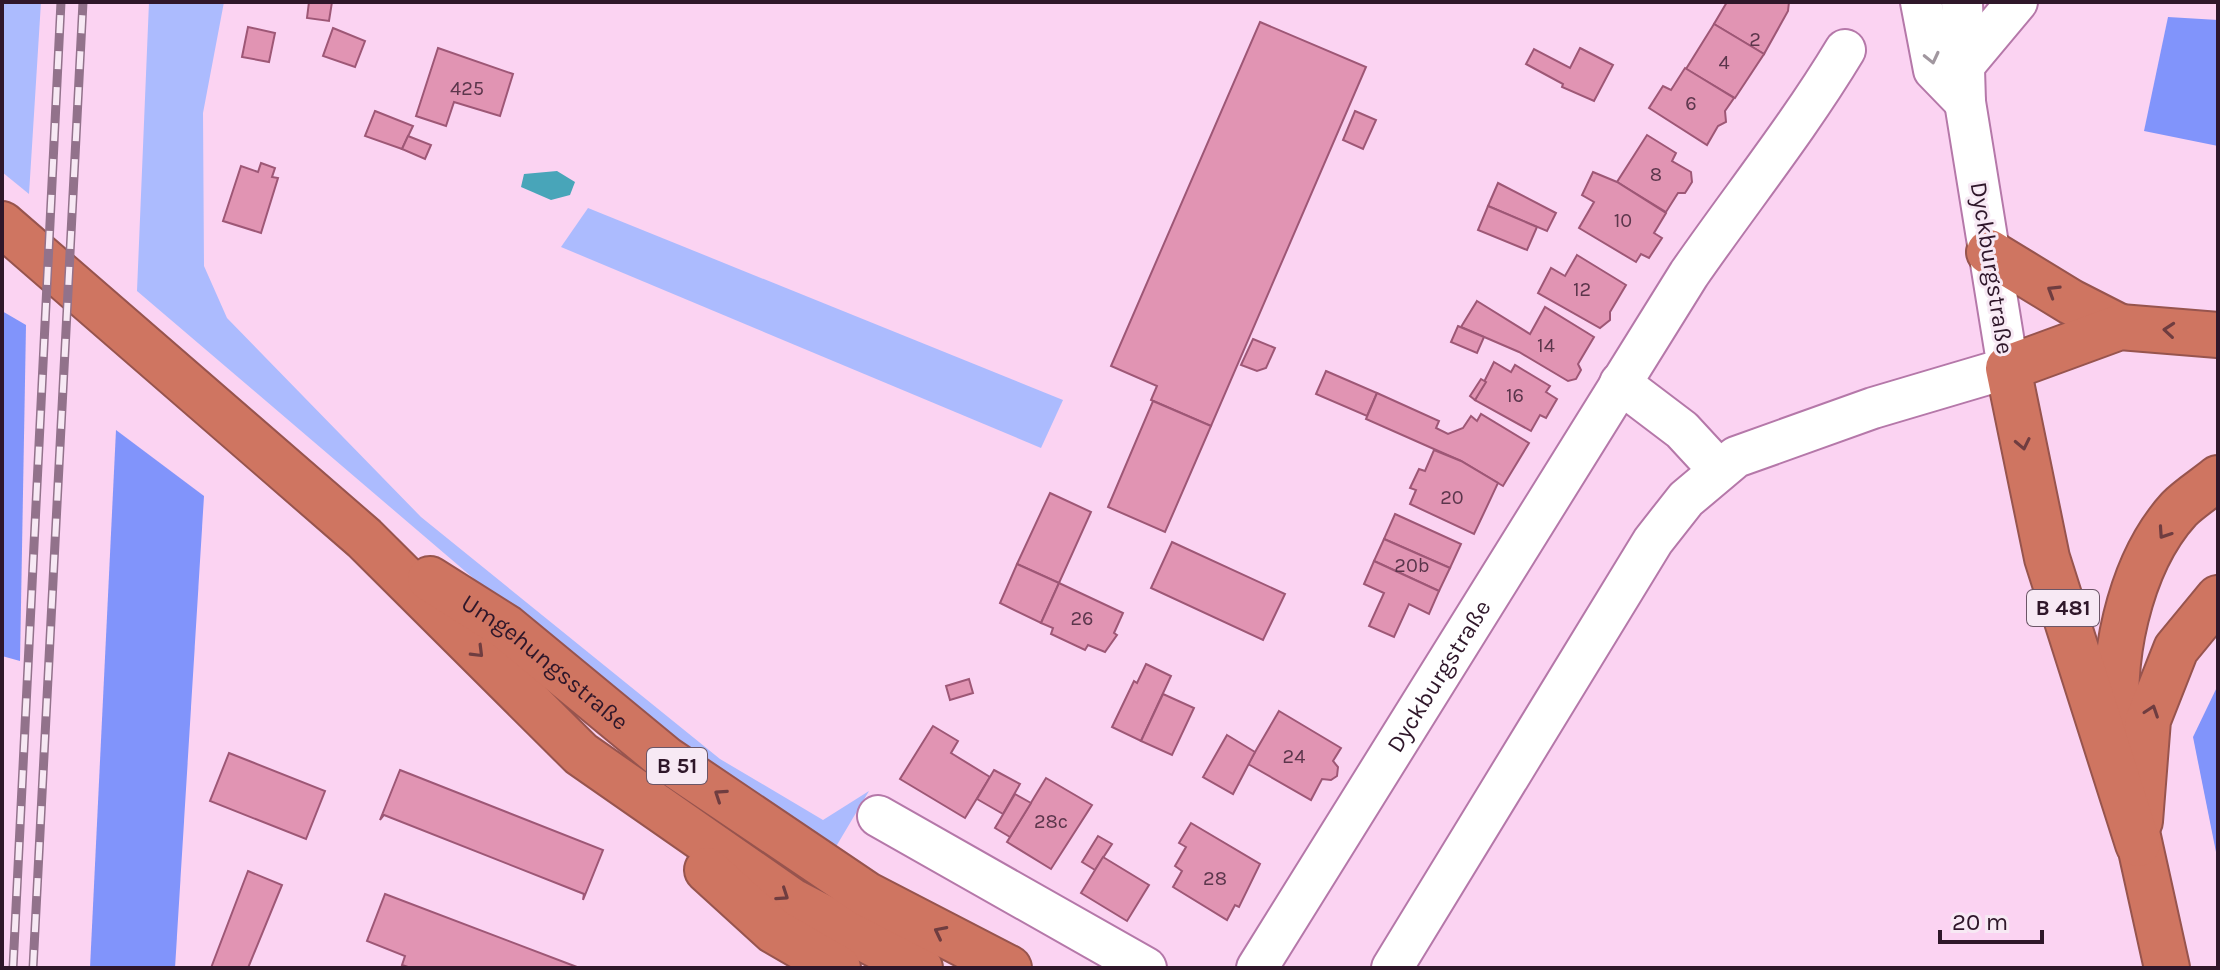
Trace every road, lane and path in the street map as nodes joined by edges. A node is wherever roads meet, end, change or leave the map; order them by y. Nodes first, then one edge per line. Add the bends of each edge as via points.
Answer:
1 (1921, 2) edge
2 (1962, 2) edge
3 (2017, 2) edge
4 (1845, 50) dead end
5 (1966, 63) junction
6 (1965, 102) junction
7 (2, 224) edge
8 (1989, 252) junction
9 (2120, 327) junction
10 (2218, 335) edge
11 (2008, 368) junction
12 (1620, 383) junction
13 (1718, 469) junction
14 (2218, 478) edge
15 (364, 538) junction
16 (2218, 598) edge
17 (581, 754) junction
18 (878, 816) dead end
19 (2138, 844) junction
20 (838, 968) edge
21 (920, 968) edge
22 (1009, 968) edge
23 (1146, 968) edge
24 (1257, 968) edge
25 (1392, 968) edge
26 (2167, 968) edge

1 -> 6 street via 1934,70
2 - 5 street, Dyckburgstraße
3 - 5 street
4 - 12 street, Dyckburgstraße
5 - 6 street, Dyckburgstraße
6 - 8 street, Dyckburgstraße
7 - 15 highway, Umgehungsstraße / B 51
9 -> 8 highway
8 - 11 street, Dyckburgstraße
10 -> 9 highway
9 - 11 highway
11 - 13 street, Dyckburgstraße via 1757,447
11 -> 19 highway, B 481 via 2047,558
12 - 13 street via 1682,430
12 - 24 street, Dyckburgstraße
13 - 25 street, Dyckburgstraße via 1653,541
14 -> 19 highway via 2179,509 2147,557 2125,616 2115,711
15 -> 17 highway, Umgehungsstraße / B 51
22 -> 15 highway, Umgehungsstraße / B 51 via 866,894 666,759 506,627
19 -> 16 highway via 2148,720 2176,649
17 - 20 highway via 774,931
17 -> 21 highway, Umgehungsstraße / B 51 via 792,901
18 - 23 street
19 - 26 highway, B 481

